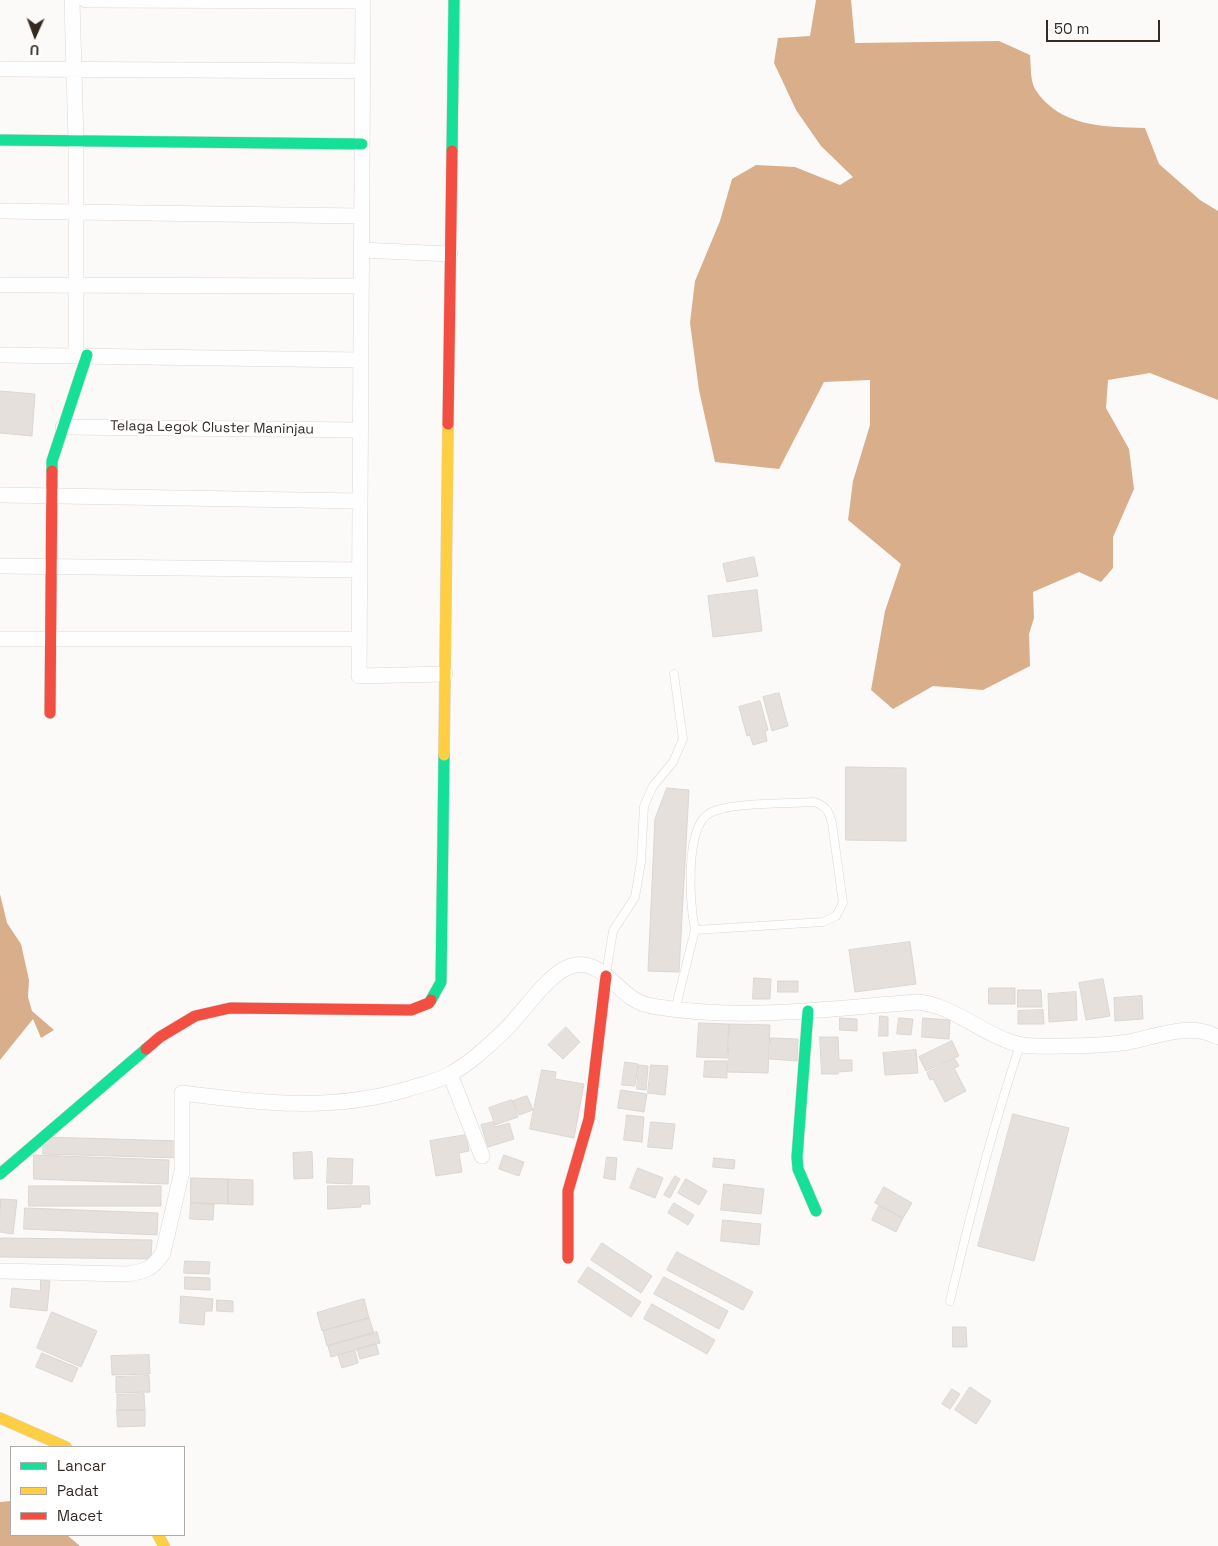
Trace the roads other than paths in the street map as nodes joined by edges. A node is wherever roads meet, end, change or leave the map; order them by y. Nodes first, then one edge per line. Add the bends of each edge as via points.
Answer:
1 (72, 0) edge
2 (86, 0) edge
3 (363, 0) edge
4 (454, 0) edge
5 (0, 69) edge
6 (73, 70) junction
7 (362, 71) junction
8 (0, 140) edge
9 (76, 141) junction
10 (362, 144) junction
11 (0, 211) edge
12 (76, 211) junction
13 (361, 216) junction
14 (361, 250) junction
15 (450, 254) junction
16 (0, 285) edge
17 (77, 285) junction
18 (361, 286) junction
19 (0, 355) edge
20 (81, 355) junction
21 (360, 360) junction
22 (63, 427) junction
23 (360, 430) junction
24 (0, 495) edge
25 (52, 496) junction
26 (359, 500) junction
27 (0, 566) edge
28 (51, 567) junction
29 (358, 570) junction
30 (0, 639) edge
31 (358, 639) junction
32 (50, 640) junction
33 (445, 674) junction
34 (674, 674) dead end
35 (50, 713) dead end
36 (695, 930) junction
37 (606, 976) junction
38 (675, 1010) junction
39 (808, 1010) junction
40 (1218, 1037) edge
41 (1020, 1045) junction
42 (450, 1074) junction
43 (482, 1156) dead end
44 (0, 1174) edge
45 (816, 1211) dead end
46 (568, 1258) dead end
47 (0, 1271) edge
48 (950, 1301) dead end
49 (0, 1418) edge
50 (64, 1446) edge

1 - 6 street
2 - 3 street
3 - 7 street
4 - 15 street
5 - 6 street
6 - 7 street
6 - 9 street
7 - 10 street
8 - 9 street
9 - 10 street
9 - 12 street
10 - 13 street
11 - 12 street
12 - 13 street
12 - 17 street
13 - 14 street
14 - 15 street
14 - 18 street
15 - 33 street
16 - 17 street
17 - 18 street
17 - 20 street
18 - 21 street
19 - 20 street
20 - 21 street
20 - 22 street
21 - 23 street
22 - 23 street, Telaga Legok Cluster Maninjau
22 - 25 street via 52,461
23 - 26 street
24 - 25 street
25 - 26 street
25 - 28 street
26 - 29 street
27 - 28 street
28 - 29 street
28 - 32 street
29 - 31 street
30 - 32 street
31 - 32 street
31 - 33 street via 359,676
32 - 35 street
33 - 44 street via 441,982 429,1003 412,1010 230,1008 195,1016 160,1037
34 - 37 lane via 681,748 653,786 644,806 635,898 613,931
36 - 36 lane via 690,885 693,847 701,821 706,816 725,808 814,802 829,812 843,903 836,916 823,922
36 - 38 lane
37 - 38 street via 633,1000
37 - 42 street via 587,965 569,966 546,985 504,1031
37 - 46 street via 589,1119 568,1191
38 - 39 street via 722,1014
39 - 41 street via 925,1002
39 - 45 street via 797,1156
40 - 41 street via 1204,1031 1183,1030 1118,1044
41 - 48 lane via 975,1196
42 - 43 street
42 - 47 street via 388,1095 341,1102 283,1105 182,1093 182,1170 163,1254 156,1265 144,1272 126,1274
49 - 50 street

